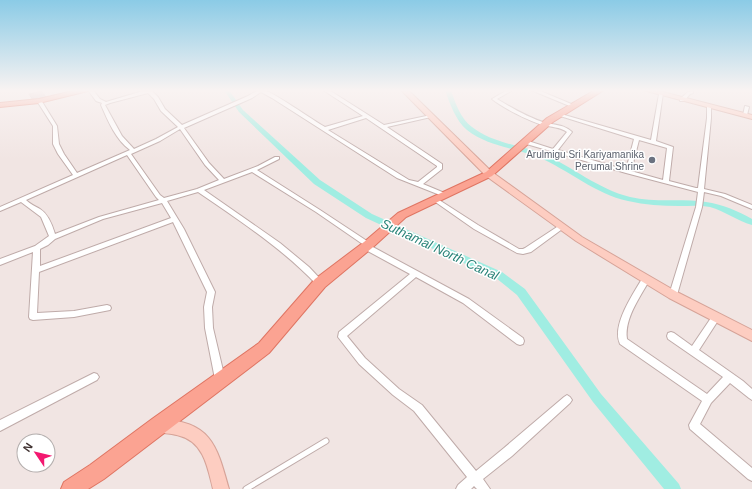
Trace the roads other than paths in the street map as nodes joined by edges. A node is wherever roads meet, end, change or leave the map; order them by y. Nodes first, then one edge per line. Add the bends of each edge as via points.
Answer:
1 (47, 113) edge
2 (107, 113) edge
3 (166, 113) edge
4 (213, 113) edge
5 (299, 113) edge
6 (362, 113) edge
7 (426, 113) edge
8 (519, 113) edge
9 (563, 113) edge
10 (660, 113) edge
11 (708, 113) edge
12 (735, 113) edge
13 (559, 115) junction
14 (745, 115) joint
15 (367, 116) junction
16 (429, 116) junction
17 (752, 117) edge
18 (546, 124) junction
19 (181, 127) junction
20 (383, 128) junction
21 (325, 129) junction
22 (637, 138) junction
23 (653, 142) junction
24 (520, 147) junction
25 (554, 151) junction
26 (131, 152) junction
27 (277, 158) dead end
28 (253, 170) junction
29 (628, 172) junction
30 (489, 174) junction
31 (76, 175) junction
32 (223, 181) junction
33 (666, 182) junction
34 (419, 184) junction
35 (199, 190) junction
36 (702, 190) junction
37 (441, 198) junction
38 (22, 200) junction
39 (164, 201) junction
40 (752, 207) edge
41 (0, 210) edge
42 (175, 219) junction
43 (562, 227) junction
44 (53, 237) junction
45 (367, 246) junction
46 (37, 248) junction
47 (0, 262) edge
48 (36, 270) junction
49 (416, 273) junction
50 (646, 279) junction
51 (320, 283) junction
52 (673, 295) junction
53 (107, 308) dead end
54 (716, 317) junction
55 (671, 336) dead end
56 (752, 336) edge
57 (520, 341) dead end
58 (693, 352) junction
59 (94, 377) dead end
60 (729, 377) junction
61 (220, 379) junction
62 (752, 395) edge
63 (568, 400) dead end
64 (708, 400) junction
65 (158, 425) junction
66 (0, 426) edge
67 (326, 441) dead end
68 (752, 475) edge
69 (475, 478) junction
70 (71, 489) edge
71 (221, 489) edge
72 (246, 489) edge
73 (462, 489) edge
74 (484, 489) edge

1 - 31 street via 55,126 56,144
2 - 26 street
3 - 19 street
4 - 19 street
5 - 21 street
6 - 15 street
7 - 16 street
8 - 18 street
9 - 13 main road
10 - 23 street
11 - 36 street
12 - 14 street
13 - 18 main road
13 - 22 street
14 - 17 street
15 - 20 street
15 - 21 street
16 - 20 street
16 - 30 street
18 - 24 main road
18 - 25 street via 565,128 570,132
19 - 26 street
19 - 32 street via 207,164
20 - 34 street via 440,166
21 - 34 street via 399,177
22 - 23 street
22 - 29 street
23 - 33 street via 670,147
24 - 25 street
24 - 30 main road
25 - 29 street
26 - 31 street
26 - 39 street via 158,196
27 - 28 street
28 - 32 street
28 - 45 street
29 - 33 street
30 - 37 main road
30 - 43 street
31 - 38 street
32 - 35 street
33 - 36 street
34 - 37 street
35 - 39 street
35 - 51 street via 276,244
36 - 40 street via 723,195
36 - 52 street
37 - 43 street via 476,227 517,251 528,250
37 - 45 main road via 402,215
38 - 41 street
38 - 44 street via 27,206 41,213
39 - 42 street
39 - 44 street via 101,218
42 - 48 street
42 - 61 street via 211,292 208,307 209,328
43 - 50 street
44 - 46 street
45 - 49 street
45 - 51 main road
46 - 47 street
46 - 48 street
48 - 53 street via 33,317
49 - 57 street via 466,301
49 - 69 street via 342,337 362,361 418,408
50 - 52 street
50 - 64 street via 625,321 621,336 623,340
51 - 61 main road via 264,348
52 - 54 street
54 - 56 street
54 - 58 street
55 - 58 street
58 - 60 street
59 - 66 street
60 - 62 street
60 - 64 street
61 - 65 main road
63 - 69 street
64 - 68 street via 694,425
65 - 70 main road
65 - 71 street via 189,432 203,442 211,456
67 - 72 lane
69 - 73 street
69 - 74 street

